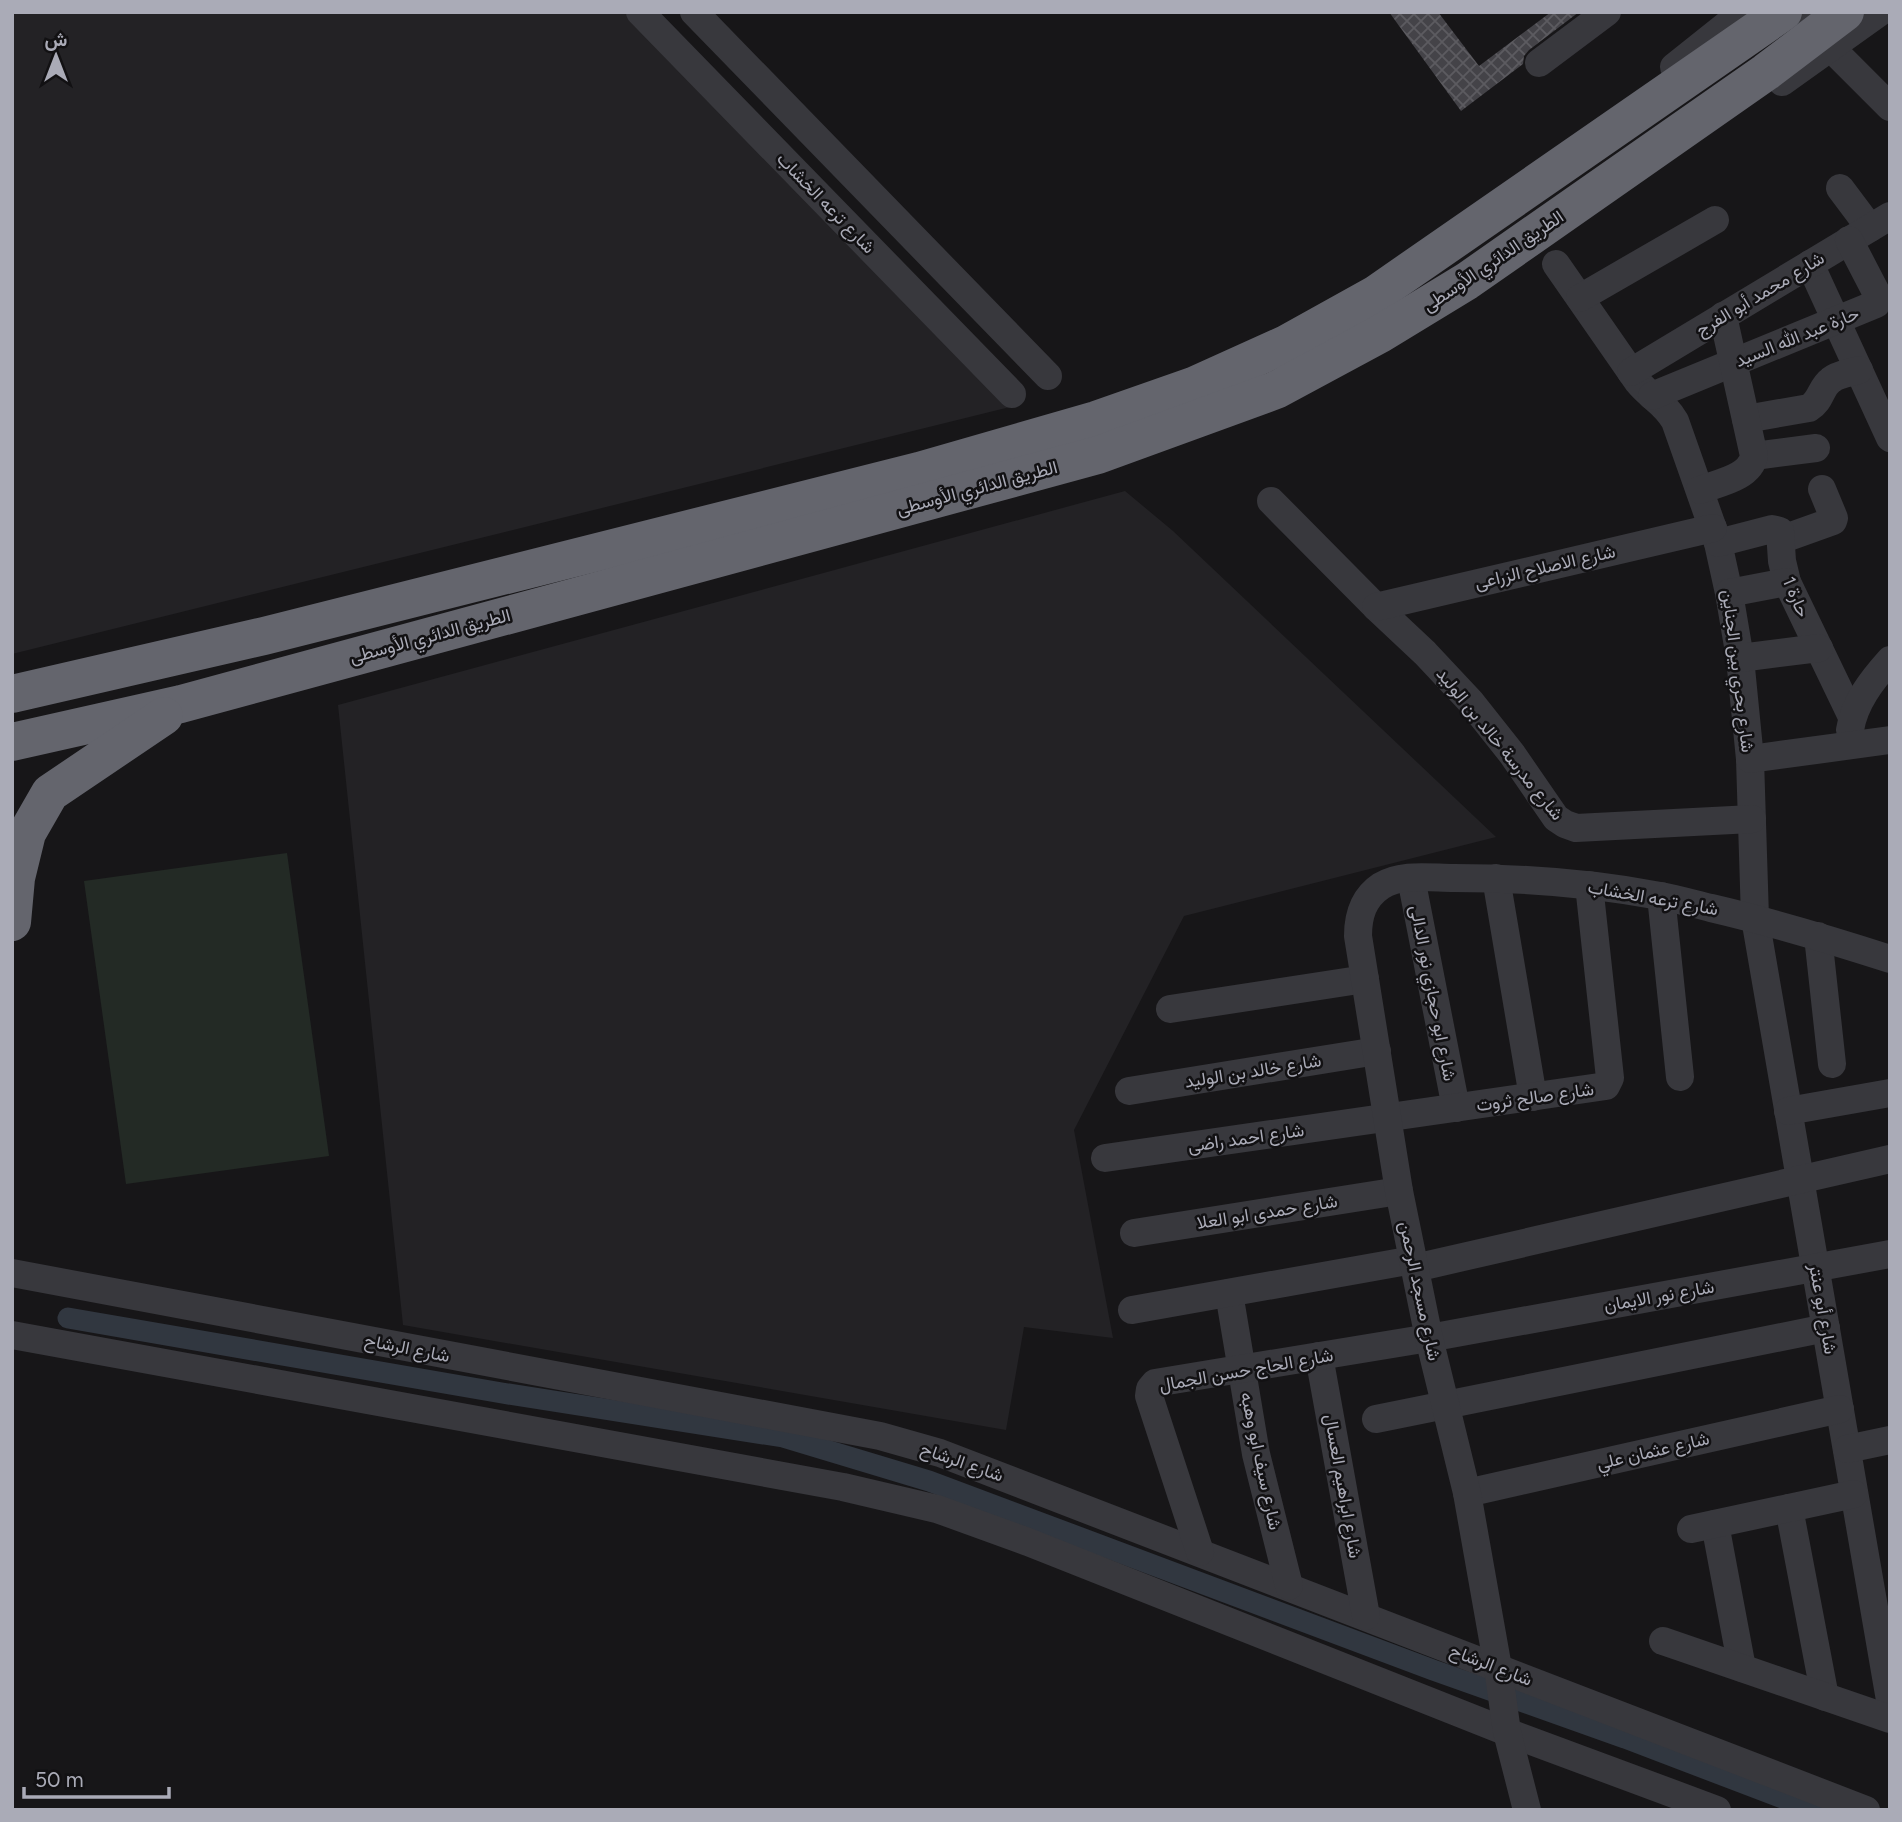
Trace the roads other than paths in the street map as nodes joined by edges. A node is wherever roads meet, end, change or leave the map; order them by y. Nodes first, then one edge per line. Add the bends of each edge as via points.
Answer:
1 (640, 12) edge
2 (694, 12) edge
3 (1607, 12) edge
4 (1783, 12) edge
5 (1804, 12) edge
6 (1845, 12) edge
7 (1880, 12) edge
8 (1742, 13) edge
9 (1831, 48) junction
10 (1539, 63) dead end
11 (1792, 75) junction
12 (1890, 107) edge
13 (1840, 188) dead end
14 (1715, 220) dead end
15 (1869, 228) edge
16 (1556, 264) dead end
17 (1810, 264) junction
18 (1580, 298) junction
19 (1723, 316) junction
20 (1295, 320) junction
21 (1836, 321) junction
22 (1734, 362) junction
23 (1859, 370) junction
24 (1631, 372) junction
25 (1048, 376) dead end
26 (1331, 376) junction
27 (1013, 394) dead end
28 (1652, 396) junction
29 (1746, 419) junction
30 (1890, 438) edge
31 (1816, 448) dead end
32 (1754, 456) junction
33 (1822, 489) dead end
34 (1700, 490) junction
35 (1271, 501) dead end
36 (637, 531) junction
37 (1715, 535) junction
38 (1780, 540) junction
39 (1787, 582) junction
40 (655, 591) junction
41 (1729, 593) junction
42 (1376, 607) junction
43 (1819, 648) junction
44 (1740, 658) junction
45 (1890, 660) edge
46 (12, 686) edge
47 (12, 694) edge
48 (181, 704) junction
49 (1852, 717) junction
50 (1890, 740) edge
51 (12, 742) edge
52 (1847, 746) junction
53 (1750, 759) junction
54 (12, 760) edge
55 (1752, 819) junction
56 (1411, 878) junction
57 (1496, 878) junction
58 (1588, 885) junction
59 (1661, 896) junction
60 (1755, 918) junction
61 (12, 922) edge
62 (1818, 936) junction
63 (1890, 958) edge
64 (1365, 979) junction
65 (1170, 1010) dead end
66 (1377, 1051) junction
67 (1832, 1064) dead end
68 (1679, 1077) dead end
69 (1129, 1091) dead end
70 (1890, 1093) edge
71 (1533, 1097) junction
72 (1456, 1108) junction
73 (1788, 1111) junction
74 (1387, 1118) junction
75 (1105, 1158) dead end
76 (1890, 1159) edge
77 (1800, 1180) junction
78 (1399, 1191) junction
79 (1134, 1233) dead end
80 (1888, 1261) edge
81 (1414, 1264) junction
82 (1815, 1267) junction
83 (12, 1273) edge
84 (1229, 1293) junction
85 (1132, 1310) dead end
86 (1826, 1328) junction
87 (12, 1335) edge
88 (1429, 1338) junction
89 (1319, 1356) junction
90 (1241, 1368) junction
91 (1446, 1405) junction
92 (1840, 1409) junction
93 (1376, 1419) dead end
94 (1890, 1440) edge
95 (1847, 1449) junction
96 (1467, 1493) junction
97 (1854, 1494) junction
98 (1788, 1508) junction
99 (1200, 1552) junction
100 (1289, 1586) junction
101 (1881, 1596) edge
102 (1366, 1616) junction
103 (1663, 1641) dead end
104 (1498, 1668) junction
105 (1742, 1668) junction
106 (1825, 1697) junction
107 (1890, 1700) edge
108 (1890, 1719) edge
109 (1507, 1732) junction
110 (1527, 1810) edge
111 (1717, 1810) edge
112 (1866, 1810) edge

1 - 27 street, شارع ترعه الخشاب
2 - 25 street
3 - 10 street
4 - 47 highway, الطريق الدائري الأوسطى, bridge via 1376,294 1286,344 1193,386 1096,420 919,471 264,636
5 - 9 street
6 - 48 highway, الطريق الدائري الأوسطى, bridge via 1467,281 1276,390 1098,455
7 - 9 street
8 - 11 street
8 - 20 street via 1555,159 1410,255
9 - 11 street
9 - 12 street
11 - 26 street via 1519,263
13 - 15 street
14 - 18 street
15 - 17 street, شارع محمد أبو الفرج
15 - 21 street, حارة عبد الله السيد via 1876,304
16 - 18 street, شارع بحري بين الجناين
17 - 19 street, شارع محمد أبو الفرج
17 - 21 street
18 - 24 street, شارع بحري بين الجناين
19 - 22 street
19 - 24 street, شارع محمد أبو الفرج
20 - 26 street
20 - 36 street via 1187,373 1080,411
21 - 22 street, حارة عبد الله السيد
21 - 23 street
22 - 28 street, حارة عبد الله السيد
22 - 29 street
23 - 29 street via 1828,382 1817,403 1809,408
23 - 30 street
24 - 28 street, شارع بحري بين الجناين
26 - 40 street via 1210,430 1103,468
28 - 34 street, شارع بحري بين الجناين via 1675,421
29 - 32 street
31 - 32 street
32 - 34 street via 1743,473
33 - 38 street via 1832,522
34 - 37 street, شارع بحري بين الجناين
35 - 42 street, شارع مدرسة خالد بن الوليد
36 - 40 street
36 - 46 street via 495,570
37 - 38 street via 1774,528 1780,531
37 - 41 street, شارع بحري بين الجناين
37 - 42 street, شارع الاصلاح الزراعى
38 - 39 street, حارة 1
39 - 41 street
39 - 43 street, حارة 1
40 - 54 street via 160,728
41 - 44 street, شارع بحري بين الجناين
42 - 55 street, شارع مدرسة خالد بن الوليد via 1470,702 1565,824 1576,828
43 - 44 street
43 - 49 street, حارة 1
44 - 53 street, شارع بحري بين الجناين
45 - 49 street
48 - 51 highway, الطريق الدائري الأوسطى, bridge
48 - 61 highway, bridge via 50,793 27,833
49 - 52 street
50 - 52 street
52 - 53 street
53 - 55 street, شارع بحري بين الجناين
55 - 60 street, شارع بحري بين الجناين
56 - 57 street, شارع ترعه الخشاب
56 - 64 street, شارع مسجد الرحمن via 1382,885 1362,907 1358,936
56 - 72 street, شارع ابو حجازي نور الدالى
57 - 58 street, شارع ترعه الخشاب
57 - 71 street
58 - 59 street, شارع ترعه الخشاب
58 - 71 street, شارع صالح ثروت via 1610,1081 1603,1087
59 - 60 street, شارع ترعه الخشاب
59 - 68 street
60 - 62 street, شارع ترعه الخشاب
60 - 73 street, شارع أبو عنتر
62 - 63 street, شارع ترعه الخشاب
62 - 67 street
64 - 65 street
64 - 66 street, شارع مسجد الرحمن
66 - 69 street, شارع خالد بن الوليد
66 - 74 street, شارع مسجد الرحمن
70 - 73 street
71 - 72 street, شارع صالح ثروت
72 - 74 street, شارع صالح ثروت
73 - 77 street, شارع أبو عنتر
74 - 75 street, شارع احمد راضى
74 - 78 street, شارع مسجد الرحمن
76 - 77 street
77 - 81 street
77 - 82 street, شارع أبو عنتر
78 - 79 street, شارع حمدى ابو العلا
78 - 81 street, شارع مسجد الرحمن
80 - 82 street, شارع نور الايمان
81 - 84 street
81 - 88 street, شارع مسجد الرحمن
82 - 86 street, شارع أبو عنتر
82 - 88 street, شارع نور الايمان
83 - 99 street, شارع الرشاح via 880,1436 940,1452
84 - 85 street
84 - 90 street, شارع سيف ابو وهبه
86 - 91 street
86 - 92 street, شارع أبو عنتر
87 - 109 street via 843,1487 937,1509
88 - 89 street, شارع الحاج حسن الجمال
88 - 91 street, شارع مسجد الرحمن
89 - 90 street, شارع الحاج حسن الجمال
89 - 102 street, شارع ابراهيم العسال
90 - 99 street, شارع الحاج حسن الجمال via 1158,1382 1149,1392
90 - 100 street, شارع سيف ابو وهبه via 1256,1454
91 - 93 street
91 - 96 street, شارع مسجد الرحمن
92 - 95 street, شارع أبو عنتر
92 - 96 street, شارع عثمان علي
94 - 95 street
95 - 97 street, شارع أبو عنتر
96 - 104 street, شارع مسجد الرحمن
97 - 98 street
97 - 101 street, شارع أبو عنتر
98 - 105 street via 1703,1527
98 - 106 street
99 - 100 street, شارع الرشاح
100 - 102 street, شارع الرشاح
101 - 107 street, شارع أبو عنتر
102 - 104 street, شارع الرشاح
103 - 105 street
104 - 109 street, شارع مسجد الرحمن
104 - 112 street, شارع الرشاح
105 - 106 street
106 - 108 street
109 - 110 street, شارع مسجد الرحمن
109 - 111 street

